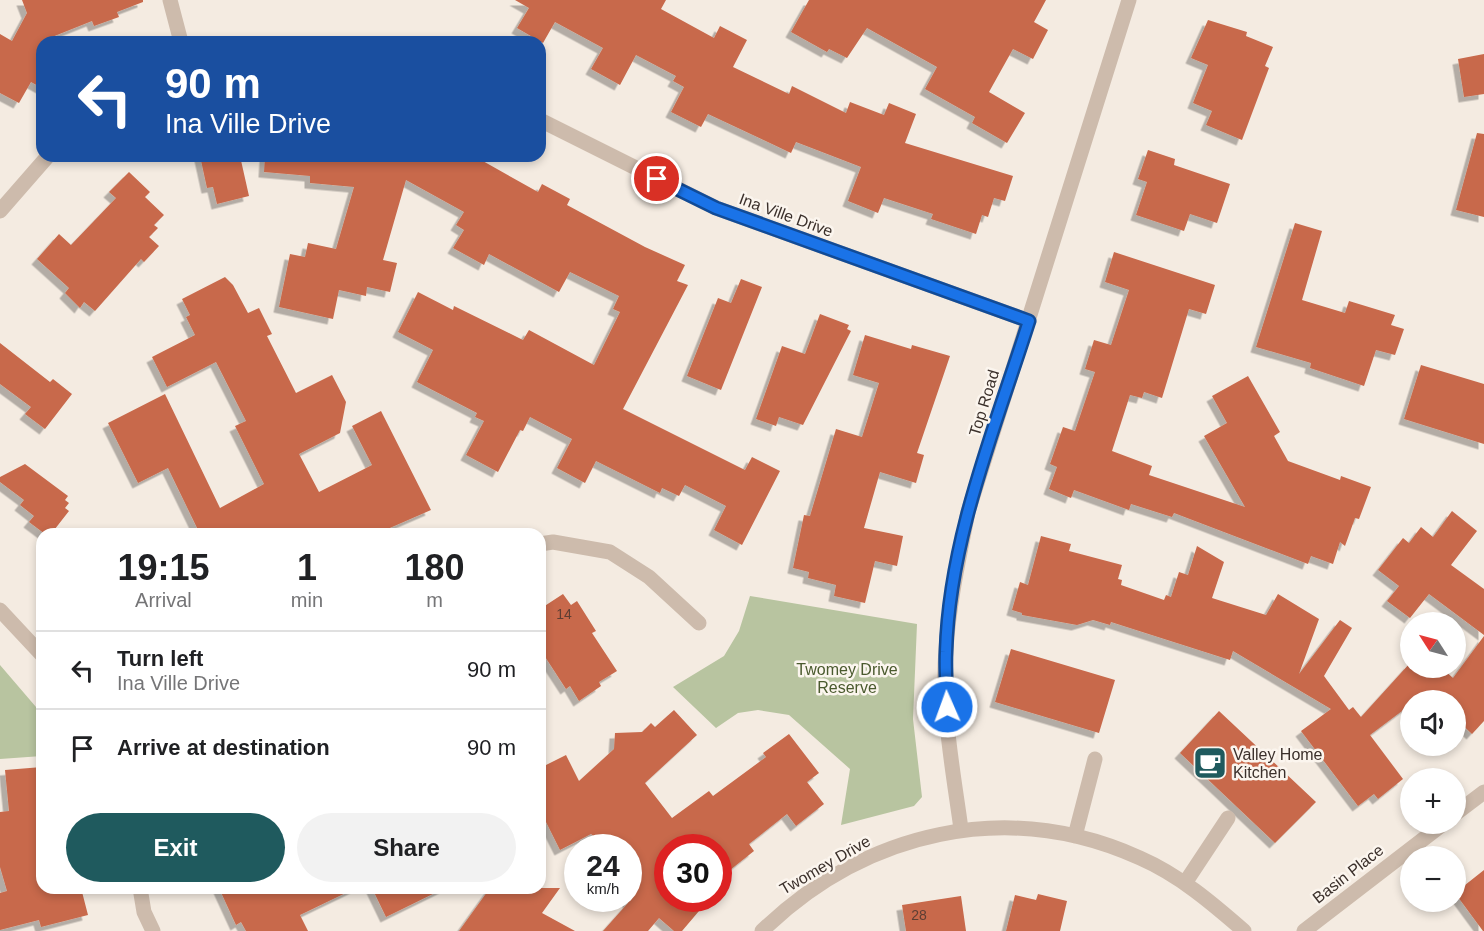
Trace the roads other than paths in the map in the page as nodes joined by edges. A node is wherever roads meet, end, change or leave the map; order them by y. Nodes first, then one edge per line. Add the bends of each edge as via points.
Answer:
1 (170, 0) edge
2 (1130, 0) edge
3 (179, 36) edge
4 (546, 123) edge
5 (43, 162) edge
6 (0, 212) edge
7 (1029, 321) junction
8 (546, 543) edge
9 (0, 610) edge
10 (699, 623) dead end
11 (36, 649) edge
12 (1095, 759) dead end
13 (1484, 792) edge
14 (1466, 806) edge
15 (1228, 819) dead end
16 (961, 829) junction
17 (1430, 834) edge
18 (1075, 836) junction
19 (1185, 883) junction
20 (141, 894) edge
21 (153, 931) edge
22 (762, 931) edge
23 (1244, 931) edge
24 (1304, 931) edge

1 - 3 street
2 - 7 street, Top Road
4 - 7 street, Ina Ville Drive via 716,208
5 - 6 street
7 - 16 street, Top Road via 968,512 953,587 946,651 948,725
8 - 10 street via 610,552 649,577
9 - 11 street
12 - 18 street
13 - 14 street
15 - 19 street
16 - 18 street, Twomey Drive via 1000,827
16 - 22 street, Twomey Drive via 871,856 787,907
17 - 24 street, Basin Place
18 - 19 street, Twomey Drive via 1107,844
19 - 23 street, Twomey Drive
20 - 21 street

